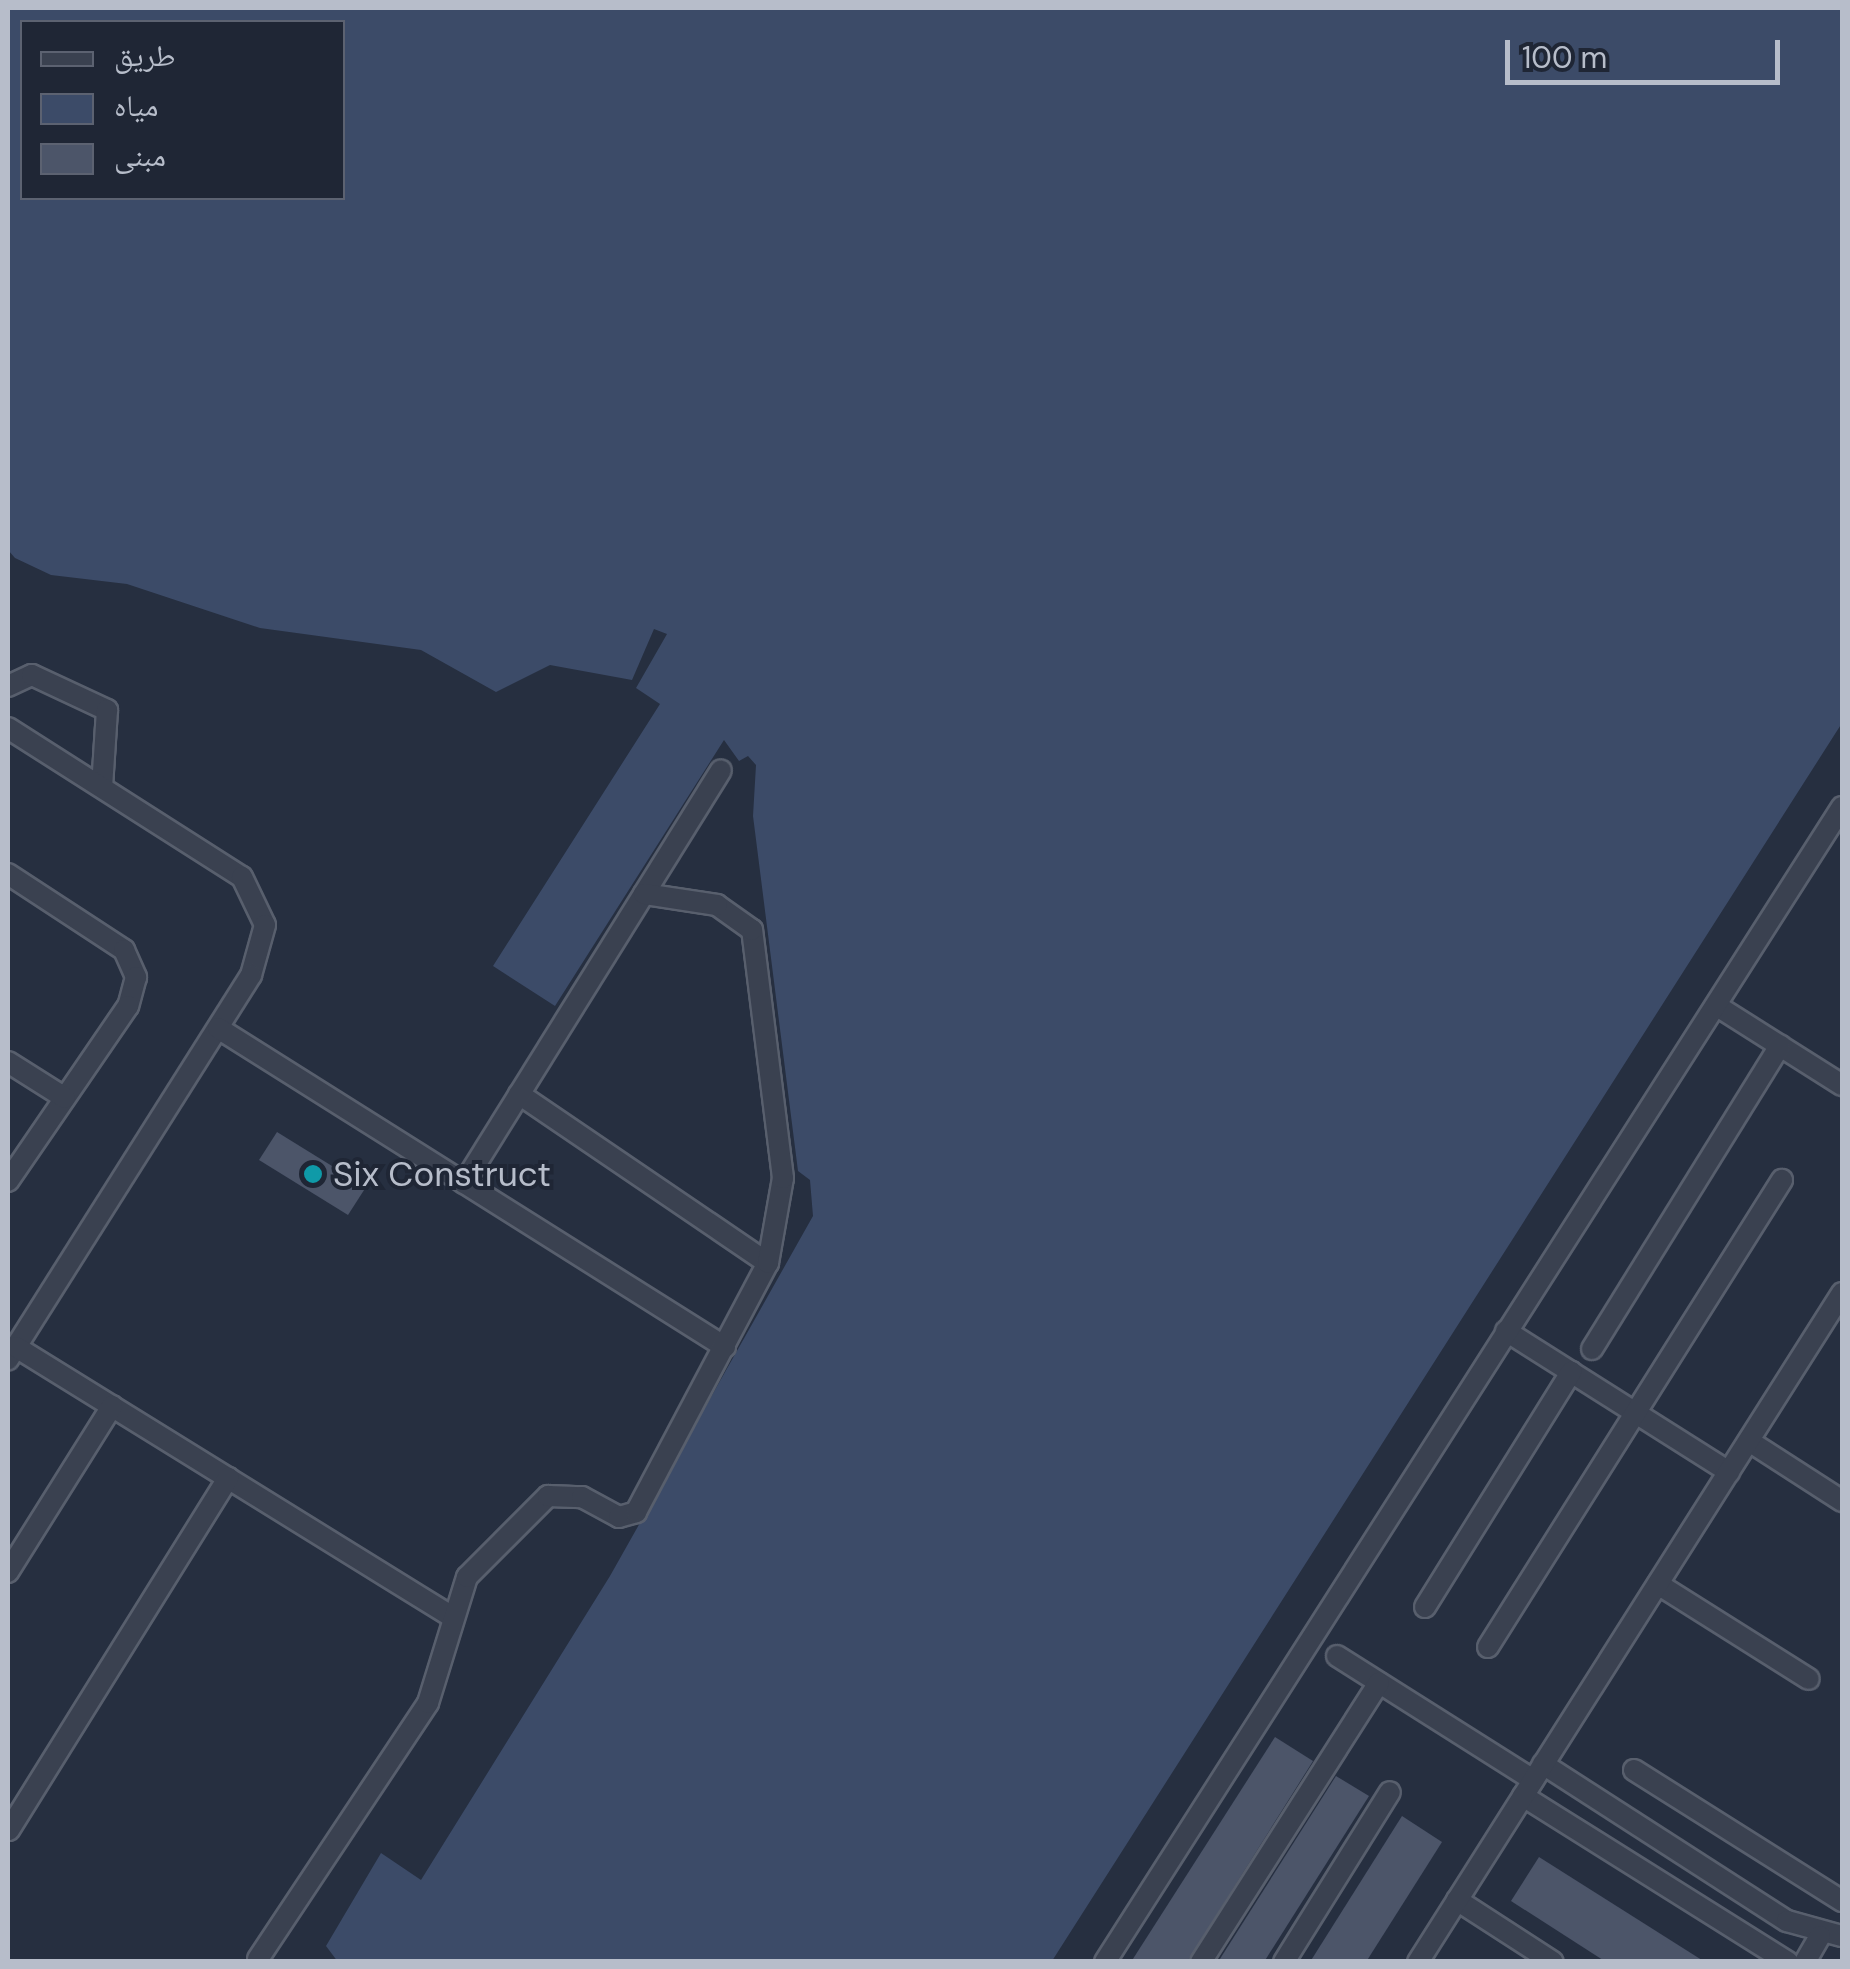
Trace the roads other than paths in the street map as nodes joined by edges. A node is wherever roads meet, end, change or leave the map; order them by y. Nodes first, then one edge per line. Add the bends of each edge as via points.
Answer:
1 (8, 686) edge
2 (8, 728) edge
3 (721, 770) dead end
4 (102, 787) junction
5 (1842, 807) edge
6 (8, 874) edge
7 (644, 894) junction
8 (1717, 1006) junction
9 (218, 1028) junction
10 (1780, 1046) junction
11 (8, 1062) edge
12 (1842, 1085) edge
13 (519, 1094) junction
14 (65, 1098) junction
15 (1782, 1180) dead end
16 (8, 1181) edge
17 (464, 1183) junction
18 (768, 1263) junction
19 (1842, 1293) edge
20 (1506, 1331) junction
21 (725, 1347) junction
22 (1592, 1350) dead end
23 (12, 1354) edge
24 (1572, 1372) junction
25 (112, 1406) junction
26 (1635, 1413) junction
27 (1749, 1441) junction
28 (1729, 1472) junction
29 (228, 1478) junction
30 (1842, 1501) edge
31 (8, 1572) edge
32 (1658, 1584) junction
33 (1424, 1608) dead end
34 (450, 1615) junction
35 (1488, 1647) dead end
36 (1337, 1656) dead end
37 (1809, 1678) dead end
38 (1379, 1683) junction
39 (1634, 1770) dead end
40 (1533, 1780) junction
41 (1390, 1792) dead end
42 (9, 1830) edge
43 (1457, 1900) junction
44 (1842, 1901) edge
45 (1820, 1936) junction
46 (1842, 1936) edge
47 (258, 1959) dead end
48 (1105, 1962) edge
49 (1201, 1962) edge
50 (1284, 1962) edge
51 (1418, 1962) edge
52 (1552, 1962) edge
53 (1788, 1962) edge
54 (1806, 1962) edge

1 - 4 street via 32,674 107,710
2 - 4 street
3 - 7 street
4 - 9 street via 242,877 258,899 262,951
5 - 8 street
6 - 14 street via 112,940 132,962 128,1006
7 - 13 street
7 - 18 street via 732,910 752,930 783,1178
8 - 10 street
8 - 20 street
9 - 17 street
9 - 23 street
10 - 12 street
10 - 22 street
11 - 14 street
13 - 17 street
13 - 18 street
14 - 16 street
15 - 26 street
17 - 21 street
18 - 21 street
19 - 27 street
20 - 24 street
20 - 48 street
21 - 34 street via 636,1512 610,1515 571,1494 538,1501 478,1563
23 - 25 street
24 - 26 street
24 - 33 street
25 - 29 street
25 - 31 street
26 - 28 street
26 - 35 street
27 - 28 street
27 - 30 street
28 - 32 street
29 - 34 street
29 - 42 street
32 - 37 street
32 - 40 street
34 - 47 street via 428,1703
36 - 38 street
38 - 40 street
38 - 49 street
39 - 44 street
40 - 43 street
40 - 45 street
40 - 53 street
41 - 50 street
43 - 51 street
43 - 52 street
45 - 46 street
45 - 54 street

